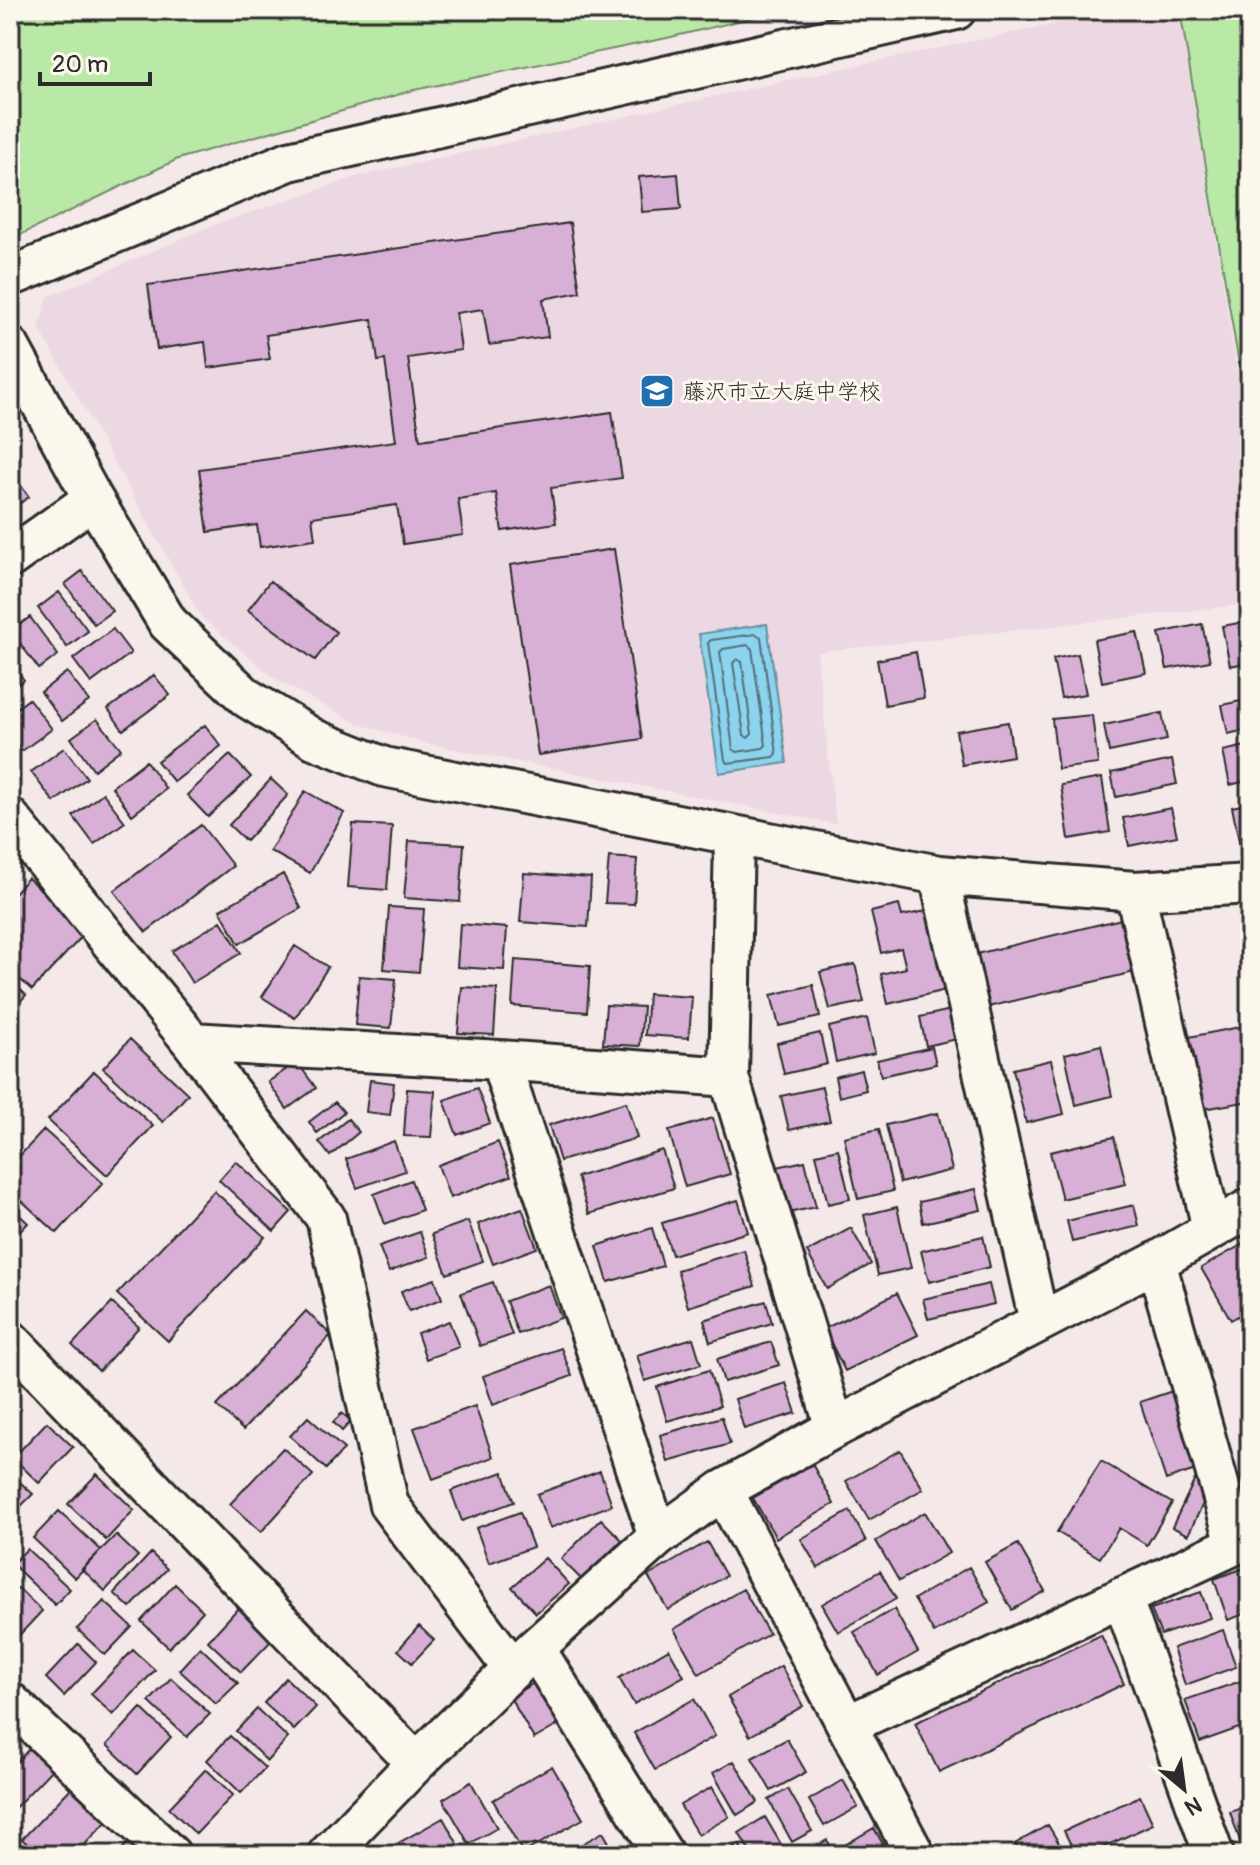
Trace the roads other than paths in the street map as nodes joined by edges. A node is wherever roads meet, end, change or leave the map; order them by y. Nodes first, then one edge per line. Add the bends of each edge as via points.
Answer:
1 (956, 10) edge
2 (831, 23) edge
3 (10, 277) edge
4 (10, 347) edge
5 (93, 499) junction
6 (10, 558) edge
7 (10, 818) edge
8 (734, 837) junction
9 (939, 875) junction
10 (1250, 884) edge
11 (1135, 891) junction
12 (192, 1042) junction
13 (500, 1060) junction
14 (729, 1077) junction
15 (1250, 1208) edge
16 (1212, 1229) junction
17 (1156, 1262) junction
18 (1039, 1322) junction
19 (11, 1342) edge
20 (835, 1428) junction
21 (723, 1490) junction
22 (658, 1537) junction
23 (1243, 1541) edge
24 (1122, 1597) junction
25 (524, 1659) junction
26 (10, 1702) edge
27 (847, 1725) junction
28 (416, 1763) junction
29 (333, 1853) edge
30 (171, 1855) edge
31 (664, 1855) edge
32 (915, 1855) edge
33 (1214, 1855) edge

1 - 2 street
2 - 3 street via 289,161
4 - 5 street
5 - 6 street
5 - 8 street via 168,623 247,698 314,739 384,767
7 - 12 street
8 - 9 street
8 - 14 street
9 - 11 street
9 - 18 street
10 - 11 street
11 - 16 street
12 - 13 street
12 - 25 street via 326,1218 389,1505
13 - 14 street
13 - 22 street
14 - 20 street
15 - 16 street
16 - 17 street
17 - 18 street
17 - 23 street
18 - 20 street
19 - 28 street
20 - 21 street
21 - 22 street
21 - 27 street
22 - 25 street
23 - 24 street
24 - 27 street
24 - 33 street
25 - 28 street
25 - 31 street
26 - 30 street
27 - 32 street
28 - 29 street

